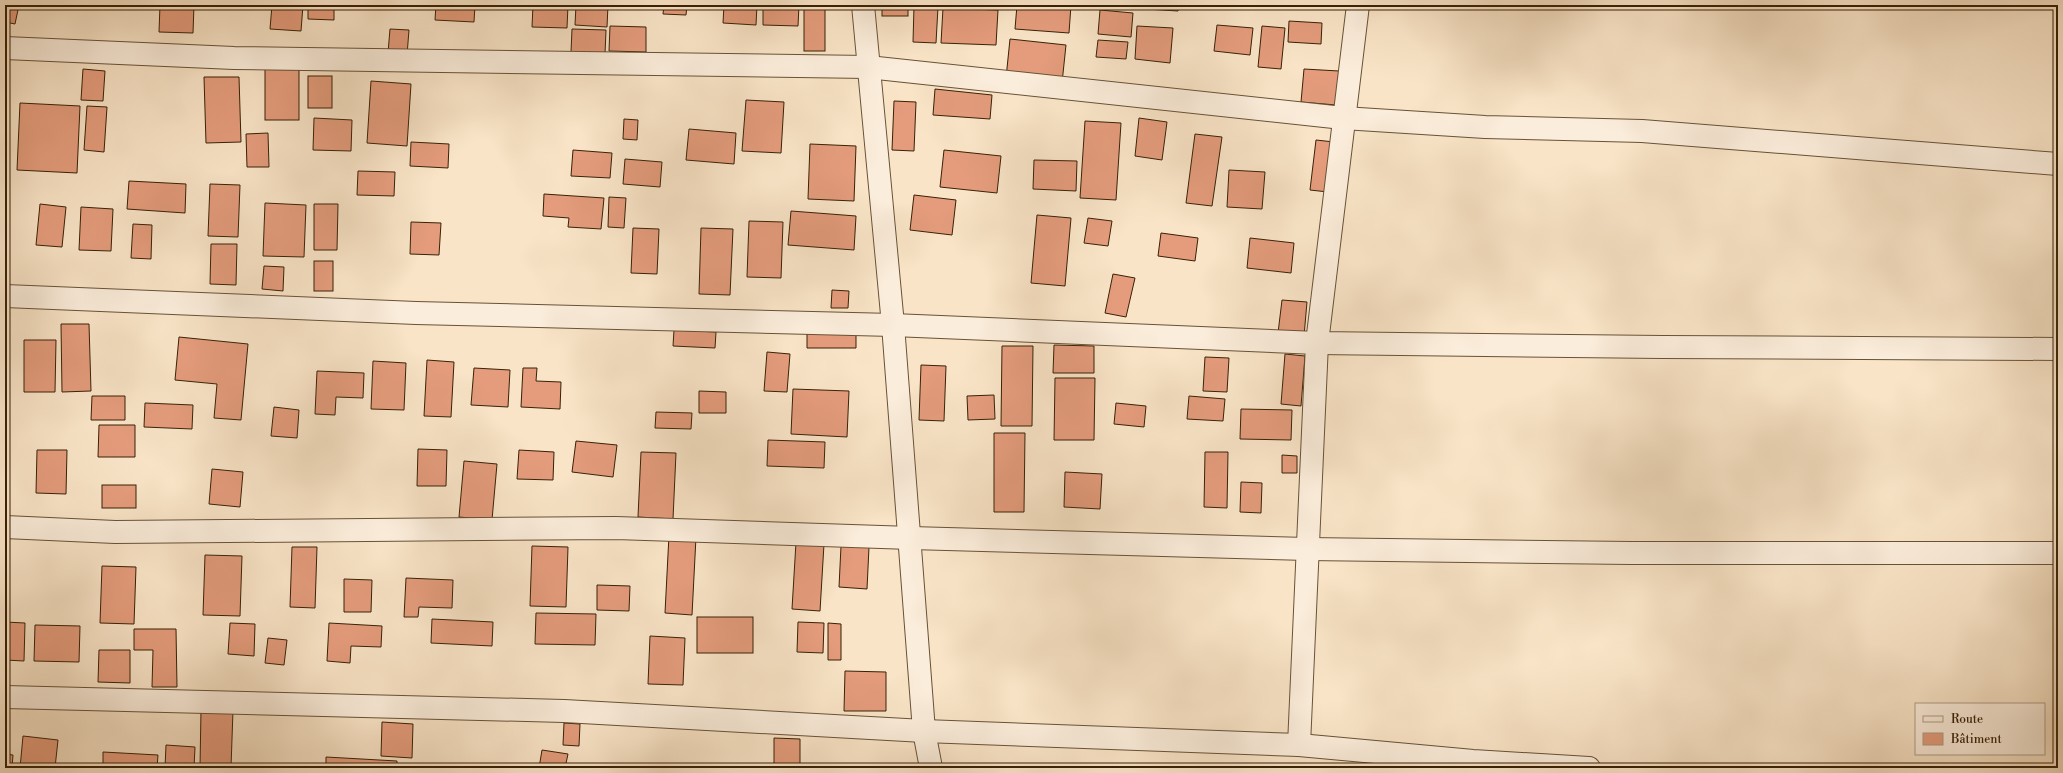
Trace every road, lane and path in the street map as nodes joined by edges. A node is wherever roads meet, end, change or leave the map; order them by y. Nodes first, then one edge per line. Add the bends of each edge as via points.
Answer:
1 (863, 5) edge
2 (1358, 5) edge
3 (5, 48) edge
4 (868, 67) junction
5 (1343, 118) junction
6 (2058, 164) edge
7 (5, 296) edge
8 (894, 325) junction
9 (1317, 343) junction
10 (2058, 349) edge
11 (5, 526) edge
12 (911, 538) junction
13 (1307, 548) junction
14 (2058, 553) edge
15 (5, 697) edge
16 (924, 730) junction
17 (1299, 745) junction
18 (931, 768) edge
19 (1589, 768) edge

1 - 4 street
2 - 5 street
3 - 4 street via 234,58
4 - 5 street
4 - 8 street
5 - 6 street via 1485,127 1642,131
5 - 9 street
7 - 8 street via 416,313
8 - 9 street
8 - 12 street
9 - 10 street
9 - 13 street
11 - 12 street via 115,532 616,528
12 - 13 street
12 - 16 street
13 - 14 street via 1631,553
13 - 17 street
15 - 16 street via 564,711
16 - 17 street
16 - 18 street
17 - 19 street via 1473,761

